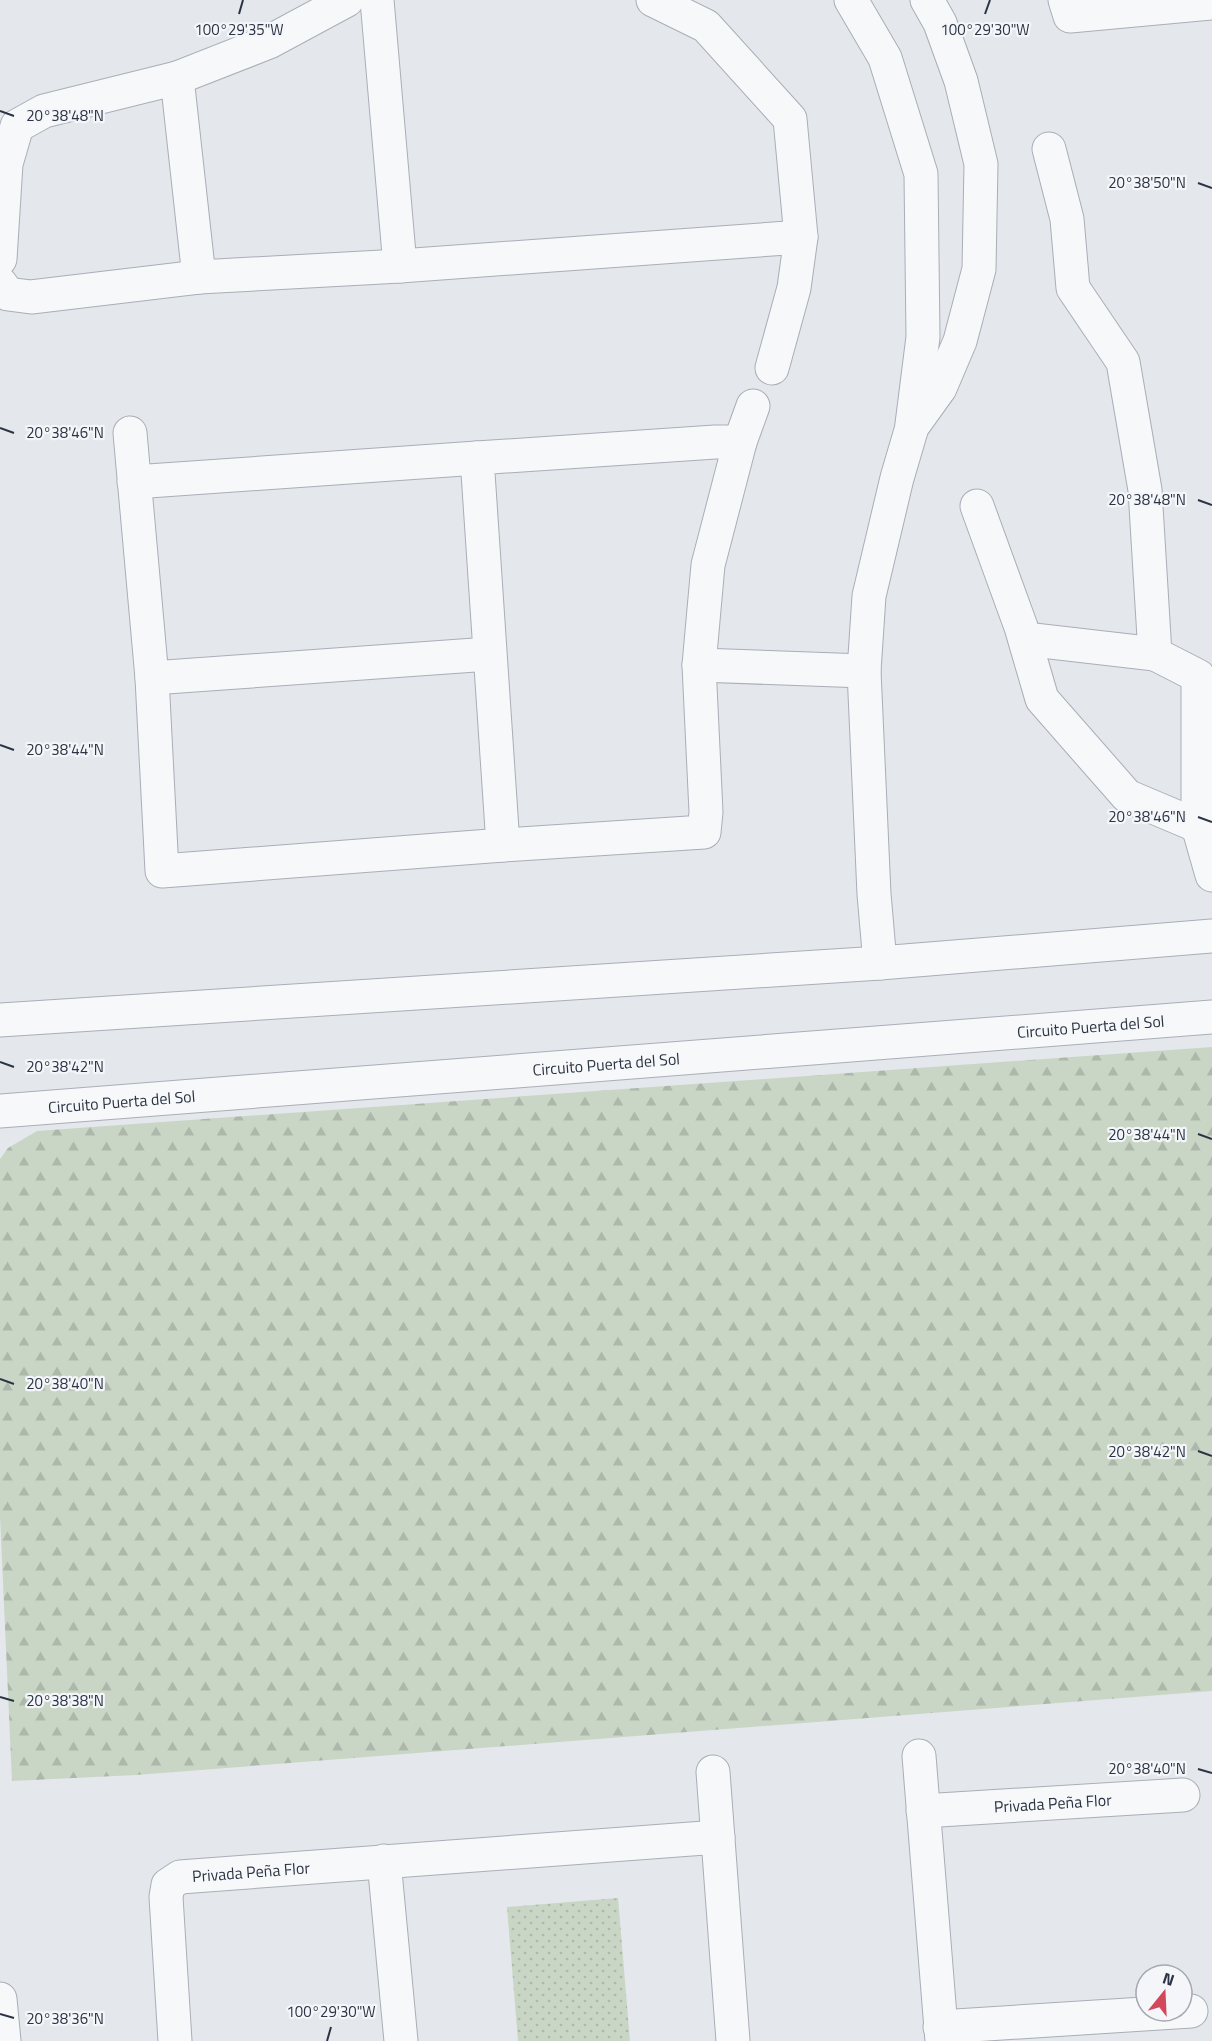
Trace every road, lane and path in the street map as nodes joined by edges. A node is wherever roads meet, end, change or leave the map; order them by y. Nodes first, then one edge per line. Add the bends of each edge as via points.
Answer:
1 (347, 0) edge
2 (377, 0) edge
3 (653, 0) edge
4 (851, 0) edge
5 (927, 0) edge
6 (1065, 0) edge
7 (1212, 3) edge
8 (177, 78) junction
9 (1049, 149) dead end
10 (801, 237) junction
11 (0, 259) edge
12 (400, 266) junction
13 (199, 277) junction
14 (0, 283) edge
15 (772, 368) dead end
16 (753, 406) dead end
17 (912, 427) junction
18 (130, 433) dead end
19 (740, 442) junction
20 (477, 458) junction
21 (134, 482) junction
22 (977, 506) dead end
23 (1025, 639) junction
24 (489, 654) junction
25 (1155, 654) junction
26 (699, 665) junction
27 (864, 671) junction
28 (1205, 677) edge
29 (152, 678) junction
30 (1198, 826) junction
31 (502, 845) junction
32 (1212, 875) edge
33 (1212, 936) edge
34 (880, 963) junction
35 (1212, 1017) edge
36 (0, 1020) edge
37 (0, 1111) edge
38 (919, 1756) dead end
39 (713, 1772) dead end
40 (1183, 1796) dead end
41 (923, 1811) junction
42 (718, 1837) junction
43 (384, 1861) junction
44 (0, 1999) edge
45 (1134, 2016) edge
46 (941, 2034) edge
47 (4, 2041) edge
48 (175, 2041) edge
49 (401, 2041) edge
50 (733, 2041) edge

1 - 8 street via 269,42
2 - 12 street
3 - 10 street via 706,26 790,119
4 - 17 street via 885,58 921,174 922,337
5 - 17 street via 940,23 961,81 981,164 979,269 960,341 940,388
6 - 7 street via 1070,16
8 - 11 street via 44,111 17,126 6,164
8 - 13 street
9 - 25 street via 1067,219 1073,288 1123,362 1145,490
10 - 12 street
10 - 15 street via 794,288
12 - 13 street
13 - 14 street via 31,297 8,294
16 - 19 street
17 - 27 street via 869,596
18 - 21 street
19 - 20 street
19 - 26 street via 708,565
20 - 21 street
20 - 24 street
21 - 29 street
22 - 23 street
23 - 25 street
23 - 30 street via 1042,699 1127,796
24 - 29 street
24 - 31 street
25 - 28 street
26 - 27 street
26 - 31 street via 704,832
27 - 34 street
28 - 30 street
29 - 31 street via 162,870
30 - 32 street
33 - 34 street
34 - 36 street
35 - 37 street, Circuito Puerta del Sol
38 - 41 street
39 - 42 street
40 - 41 street, Privada Peña Flor
41 - 46 street
42 - 43 street, Privada Peña Flor
42 - 50 street
43 - 48 street, Privada Peña Flor via 180,1877 168,1885
43 - 49 street
44 - 47 street
45 - 46 street

